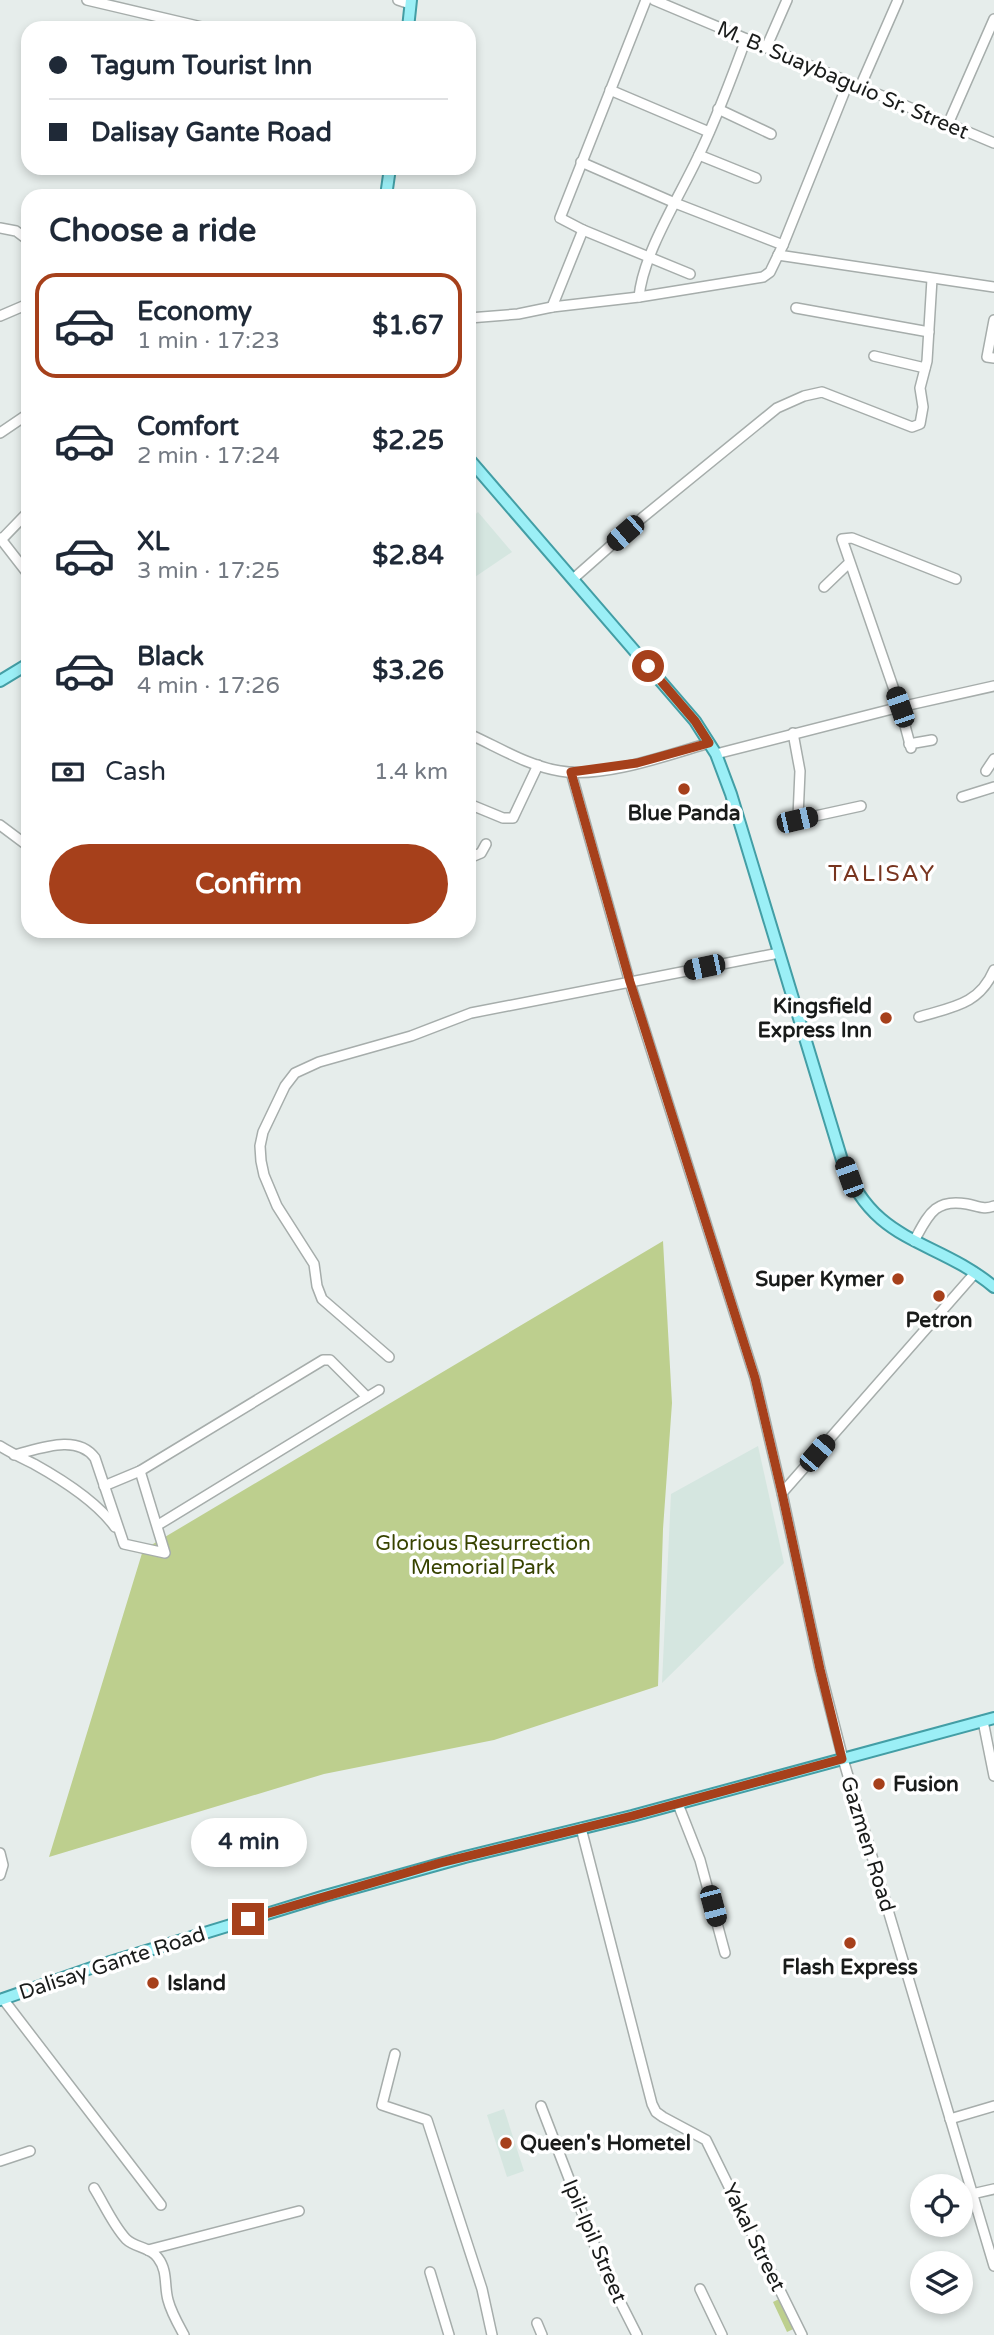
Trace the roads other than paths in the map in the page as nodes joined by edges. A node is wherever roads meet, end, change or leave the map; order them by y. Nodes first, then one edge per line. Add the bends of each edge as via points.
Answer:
1 (87, 0) edge
2 (398, 0) edge
3 (646, 0) edge
4 (654, 0) edge
5 (683, 0) edge
6 (787, 0) edge
7 (898, 0) edge
8 (411, 2) edge
9 (679, 11) junction
10 (994, 19) edge
11 (176, 21) edge
12 (409, 21) edge
13 (746, 39) junction
14 (766, 48) junction
15 (848, 83) junction
16 (860, 88) junction
17 (610, 90) junction
18 (718, 109) junction
19 (948, 124) junction
20 (709, 132) junction
21 (771, 135) dead end
22 (994, 143) edge
23 (699, 155) junction
24 (581, 162) junction
25 (756, 178) dead end
26 (675, 203) junction
27 (0, 228) edge
28 (583, 230) junction
29 (21, 235) edge
30 (783, 245) junction
31 (778, 255) junction
32 (650, 257) junction
33 (691, 274) dead end
34 (932, 279) junction
35 (994, 287) edge
36 (639, 297) junction
37 (21, 307) edge
38 (552, 307) junction
39 (796, 308) dead end
40 (0, 316) edge
41 (476, 317) edge
42 (993, 325) edge
43 (929, 332) junction
44 (874, 356) dead end
45 (994, 358) edge
46 (925, 368) junction
47 (21, 419) edge
48 (0, 433) edge
49 (476, 467) edge
50 (21, 519) edge
51 (1, 539) edge
52 (849, 563) junction
53 (21, 565) edge
54 (573, 579) junction
55 (956, 579) dead end
56 (824, 587) dead end
57 (21, 668) edge
58 (0, 681) edge
59 (994, 687) edge
60 (900, 707) junction
61 (793, 733) junction
62 (476, 737) edge
63 (932, 740) dead end
64 (709, 743) junction
65 (716, 754) junction
66 (994, 759) edge
67 (538, 765) junction
68 (986, 771) dead end
69 (571, 772) junction
70 (994, 787) edge
71 (962, 797) dead end
72 (476, 806) edge
73 (861, 806) dead end
74 (797, 820) junction
75 (785, 823) dead end
76 (0, 825) edge
77 (21, 841) edge
78 (486, 844) dead end
79 (476, 855) edge
80 (779, 953) junction
81 (994, 971) edge
82 (630, 982) junction
83 (919, 1017) dead end
84 (994, 1206) edge
85 (914, 1241) junction
86 (975, 1273) junction
87 (994, 1287) edge
88 (389, 1357) dead end
89 (380, 1390) dead end
90 (367, 1397) junction
91 (0, 1446) edge
92 (14, 1455) junction
93 (141, 1471) junction
94 (104, 1486) junction
95 (782, 1493) junction
96 (158, 1525) junction
97 (121, 1534) junction
98 (988, 1720) edge
99 (842, 1759) junction
100 (994, 1776) edge
101 (678, 1804) junction
102 (581, 1828) junction
103 (0, 1853) edge
104 (0, 1875) edge
105 (725, 1953) dead end
106 (2, 1999) edge
107 (396, 2054) dead end
108 (541, 2106) dead end
109 (994, 2106) edge
110 (950, 2119) junction
111 (30, 2151) dead end
112 (0, 2161) edge
113 (966, 2174) edge
114 (94, 2188) dead end
115 (994, 2189) edge
116 (973, 2194) edge
117 (973, 2197) edge
118 (161, 2205) dead end
119 (299, 2211) dead end
120 (148, 2249) junction
121 (994, 2266) edge
122 (430, 2272) dead end
123 (701, 2289) dead end
124 (537, 2323) dead end
125 (184, 2335) edge
126 (449, 2335) edge
127 (492, 2335) edge
128 (542, 2335) edge
129 (637, 2335) edge
130 (722, 2335) edge
131 (802, 2335) edge

1 - 11 street
2 - 8 street
3 - 17 street
4 - 9 street, M. B. Suaybaguio Sr. Street
5 - 9 street
6 - 14 street
7 - 16 street
8 - 12 main road
9 - 13 street, M. B. Suaybaguio Sr. Street
10 - 19 street
13 - 14 street, M. B. Suaybaguio Sr. Street
13 - 18 street
14 - 15 street, M. B. Suaybaguio Sr. Street
15 - 16 street, M. B. Suaybaguio Sr. Street
15 - 30 street
16 - 19 street, M. B. Suaybaguio Sr. Street
17 - 20 street
17 - 24 street
18 - 20 street
18 - 21 street
19 - 22 street, M. B. Suaybaguio Sr. Street
20 - 23 street
23 - 25 street
23 - 26 street
24 - 26 street
24 - 28 street via 560,215
26 - 30 street
26 - 32 street
27 - 29 street
28 - 32 street
28 - 38 street
30 - 31 street
31 - 34 street
31 - 36 street via 763,277
32 - 33 street
32 - 36 street
34 - 35 street
34 - 43 street
36 - 38 street
37 - 40 street
38 - 41 street
39 - 43 street
42 - 45 street via 987,357
43 - 46 street
44 - 46 street
46 - 54 street via 920,424 912,427 822,392 789,402
47 - 48 street
49 - 54 main road
50 - 51 street
51 - 53 street
52 - 55 street via 841,542 844,538
52 - 56 street
52 - 60 street
54 - 64 main road via 684,707
57 - 58 main road
59 - 60 street
60 - 61 street
60 - 63 street via 910,746
61 - 65 street
61 - 74 street via 800,771
62 - 67 street
64 - 65 main road
64 - 69 street via 637,763
65 - 80 main road
66 - 68 street
67 - 69 street
67 - 72 street via 513,818
69 - 82 street, Gazmen Road
70 - 71 street
73 - 74 street
74 - 75 street
76 - 77 street
78 - 79 street
80 - 82 street
80 - 85 main road via 855,1189 883,1222
81 - 83 street via 974,998
82 - 88 street via 471,1013 411,1036 318,1062 291,1077 263,1132 264,1175 277,1206 314,1264 322,1299
82 - 95 street, Gazmen Road via 755,1378
84 - 85 street via 937,1207
85 - 86 main road
86 - 87 main road
86 - 95 street
89 - 90 street
90 - 93 street via 330,1360 323,1360
90 - 96 street
91 - 92 street
92 - 94 street via 70,1443 81,1446 94,1458
92 - 97 street via 103,1510
93 - 94 street
93 - 96 street
94 - 97 street
95 - 99 street, Gazmen Road
96 - 97 street via 165,1553 124,1544
98 - 99 main road, Dalisay Gante Road
98 - 100 street
99 - 101 main road, Dalisay Gante Road
99 - 110 street, Gazmen Road
101 - 102 main road, Dalisay Gante Road
101 - 105 street via 700,1860
102 - 106 main road, Dalisay Gante Road via 325,1896
102 - 131 street, Yakal Street via 652,2104 663,2117 706,2140
103 - 104 street
106 - 118 street
107 - 127 street via 382,2105 427,2120 482,2289
108 - 129 street, Ipil-Ipil Street via 605,2273
109 - 110 street
110 - 113 street, Gazmen Road
111 - 112 street
114 - 120 street via 128,2241
115 - 116 street
117 - 121 street, Gazmen Road
119 - 120 street
120 - 125 street via 162,2265 167,2296
122 - 126 street
123 - 130 street
124 - 128 street

